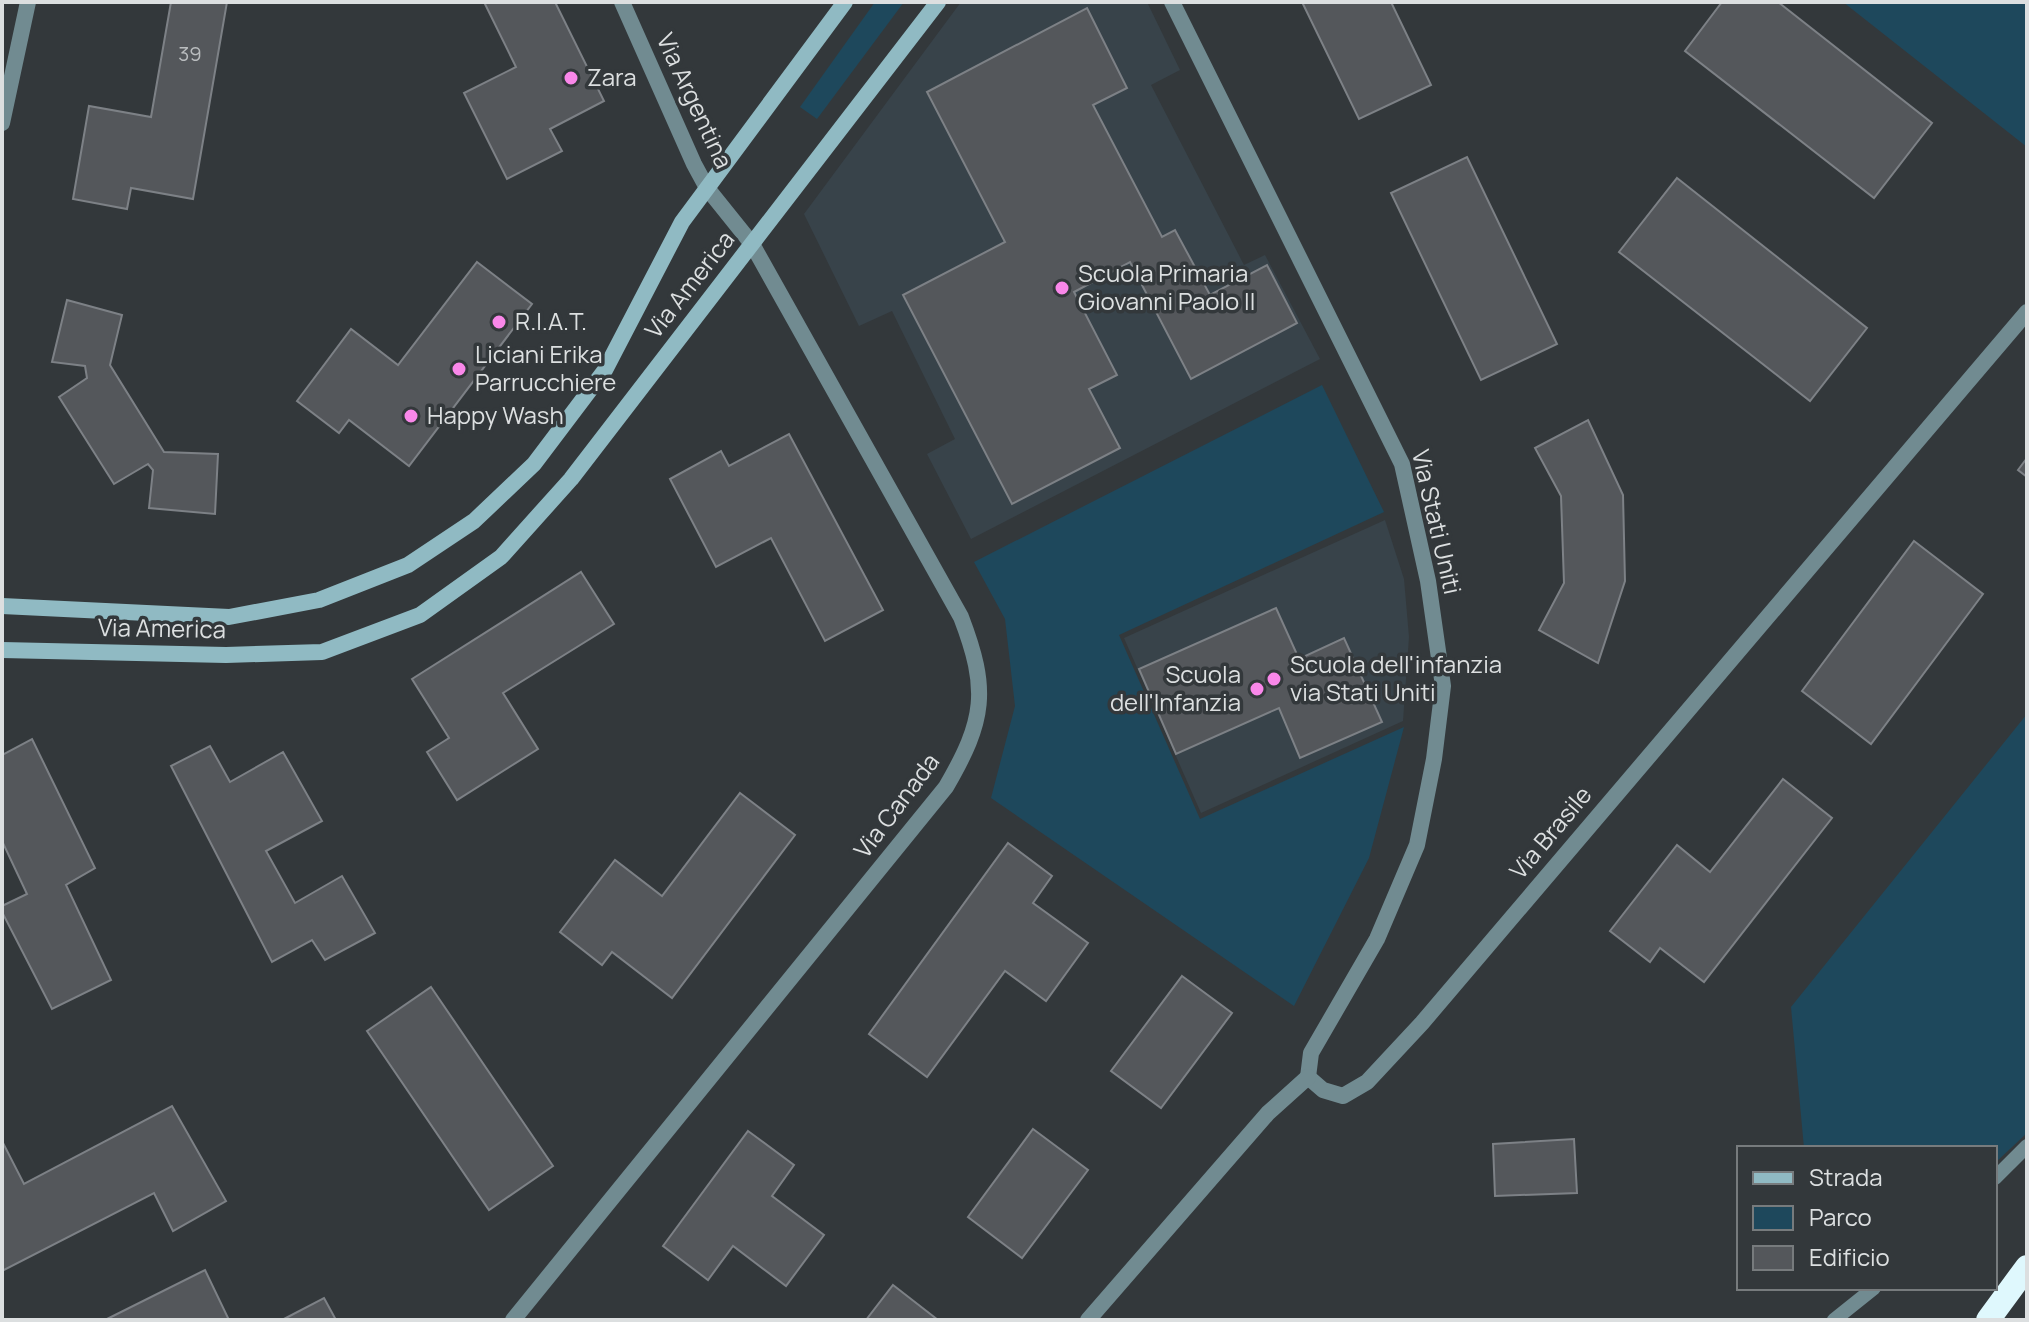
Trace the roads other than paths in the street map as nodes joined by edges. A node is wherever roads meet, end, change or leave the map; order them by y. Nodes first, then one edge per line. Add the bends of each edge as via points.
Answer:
1 (28, 2) edge
2 (622, 2) edge
3 (845, 2) edge
4 (938, 2) edge
5 (1172, 2) edge
6 (2, 123) edge
7 (707, 188) junction
8 (730, 215) joint
9 (752, 244) junction
10 (2027, 312) edge
11 (2, 606) edge
12 (2, 650) edge
13 (1308, 1077) junction
14 (2027, 1146) edge
15 (1997, 1176) edge
16 (2027, 1267) edge
17 (1872, 1290) edge
18 (513, 1320) edge
19 (1088, 1320) edge
20 (1834, 1320) edge
21 (1988, 1320) edge

1 - 6 street
2 - 7 street, Via Argentina
3 - 7 street, Via America
4 - 9 street, Via America
5 - 13 street, Via Stati Uniti via 1402,464 1428,581 1443,686 1417,845 1377,939 1311,1053
7 - 8 street, Via Argentina
7 - 11 street, Via America via 682,222 605,370 534,464 474,521 408,565 319,600 229,617
8 - 9 street, Via Canada
9 - 12 street, Via America via 571,479 501,557 420,615 322,652
9 - 18 street, Via Canada via 961,617 977,660 979,700 971,744 946,787
10 - 13 street, Via Brasile via 1367,1082 1343,1096 1323,1090
13 - 19 street via 1268,1113
14 - 15 lane
16 - 21 highway
17 - 20 lane

